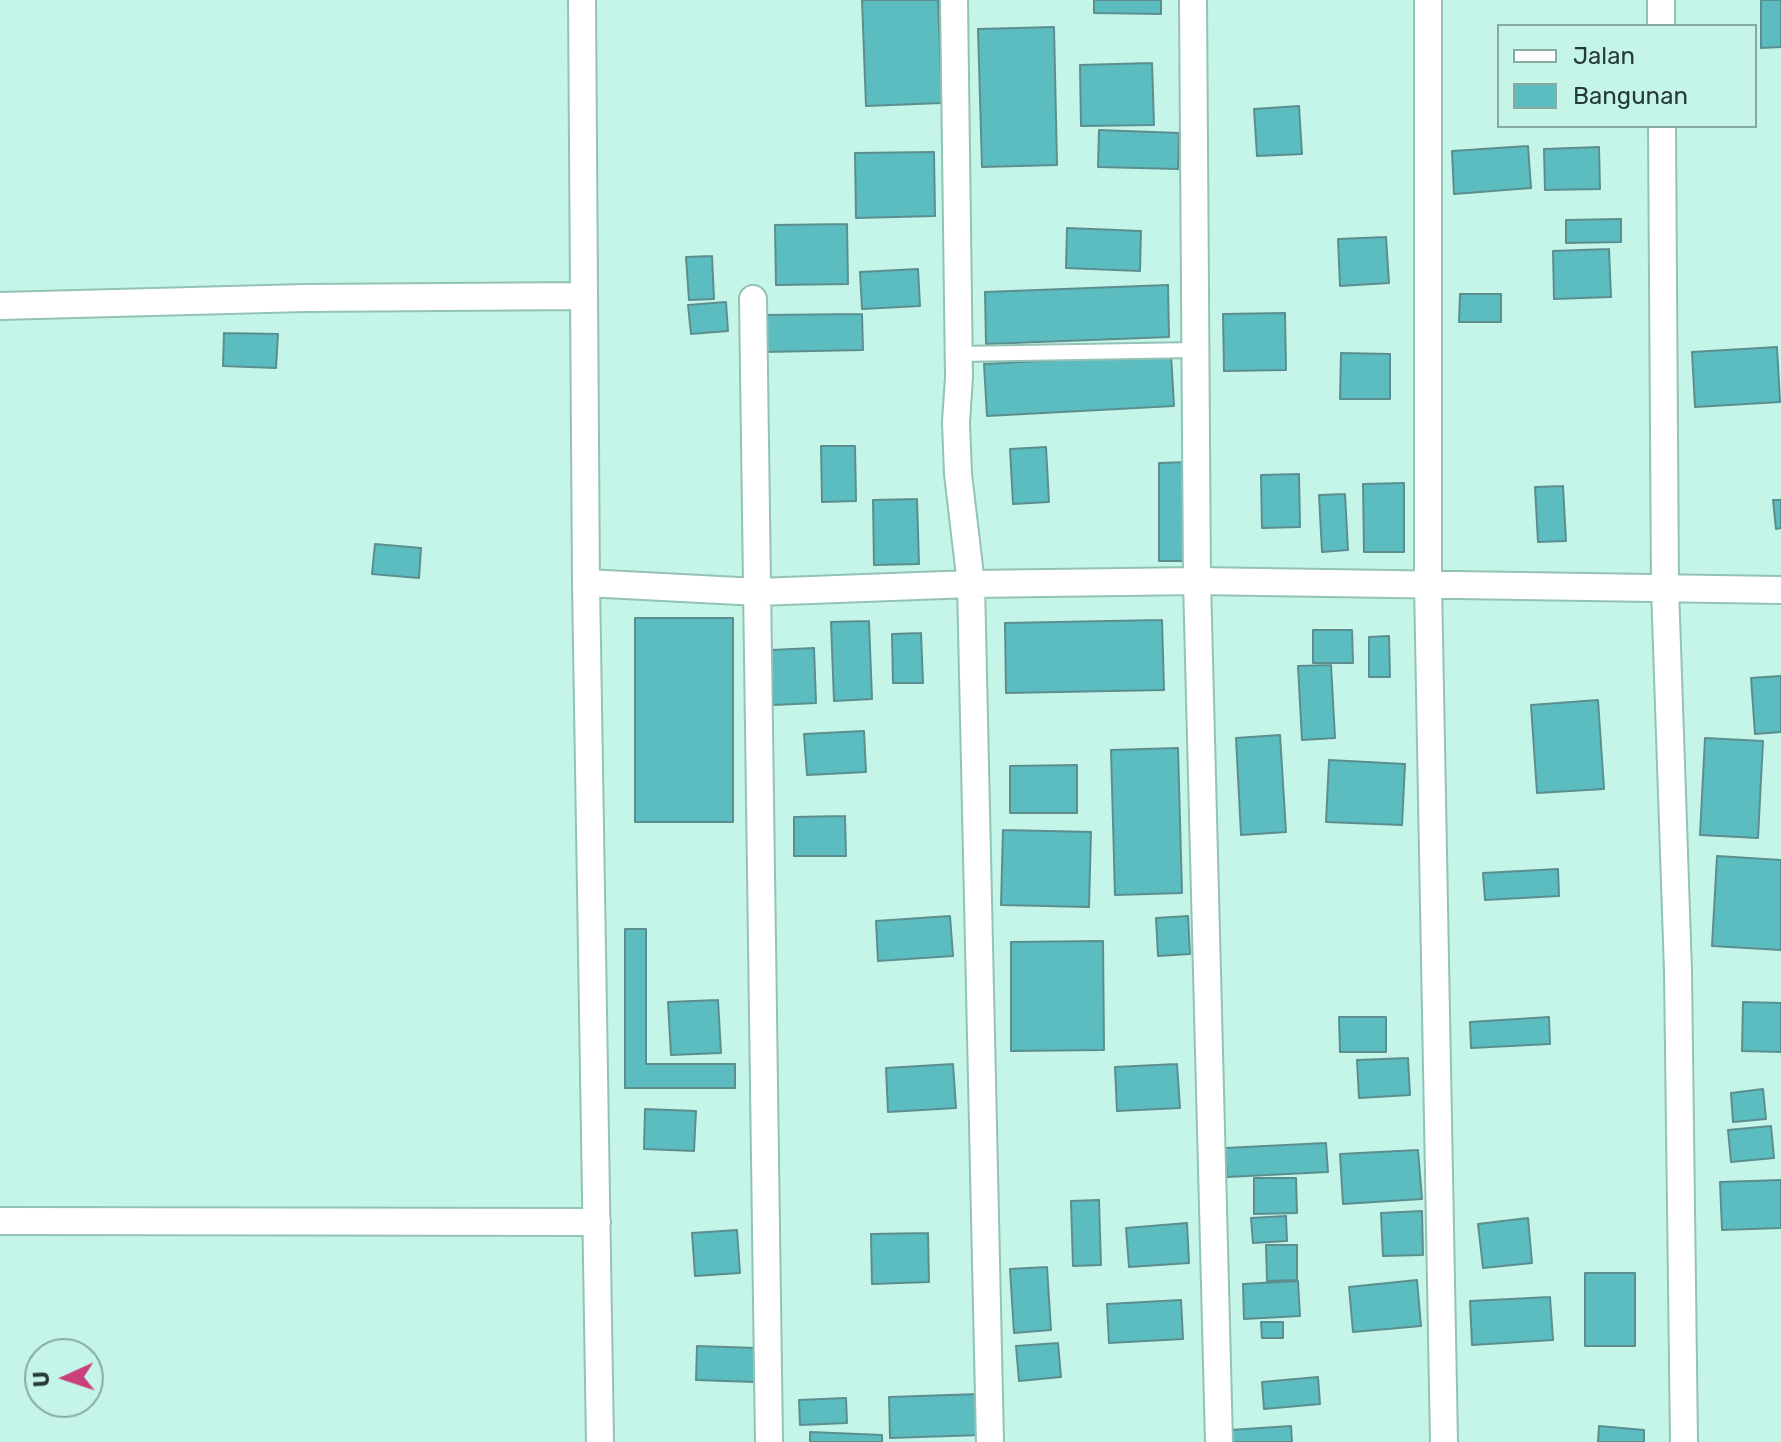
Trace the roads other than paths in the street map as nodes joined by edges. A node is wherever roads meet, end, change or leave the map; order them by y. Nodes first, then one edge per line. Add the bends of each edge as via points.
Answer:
1 (582, 0) edge
2 (954, 0) edge
3 (1193, 0) edge
4 (1428, 0) edge
5 (1661, 0) edge
6 (1661, 24) edge
7 (1662, 128) edge
8 (583, 296) junction
9 (753, 299) dead end
10 (0, 306) edge
11 (1195, 350) junction
12 (959, 354) junction
13 (1197, 581) junction
14 (586, 583) junction
15 (971, 584) junction
16 (1428, 584) junction
17 (1665, 588) junction
18 (1781, 590) edge
19 (758, 592) junction
20 (0, 1221) edge
21 (597, 1222) junction
22 (600, 1442) edge
23 (769, 1442) edge
24 (990, 1442) edge
25 (1219, 1442) edge
26 (1444, 1442) edge
27 (1684, 1442) edge

1 - 8 street
2 - 12 street
3 - 11 street
4 - 16 street
5 - 6 street
7 - 17 street
8 - 10 street
8 - 14 street
9 - 19 street
11 - 12 lane
11 - 13 street
12 - 15 street via 958,474
13 - 15 street
13 - 16 street
13 - 25 street
14 - 19 street
14 - 21 street
15 - 19 street
15 - 24 street
16 - 17 street
16 - 26 street
17 - 18 street
17 - 27 street via 1678,971
19 - 23 street
20 - 21 street
21 - 22 street

